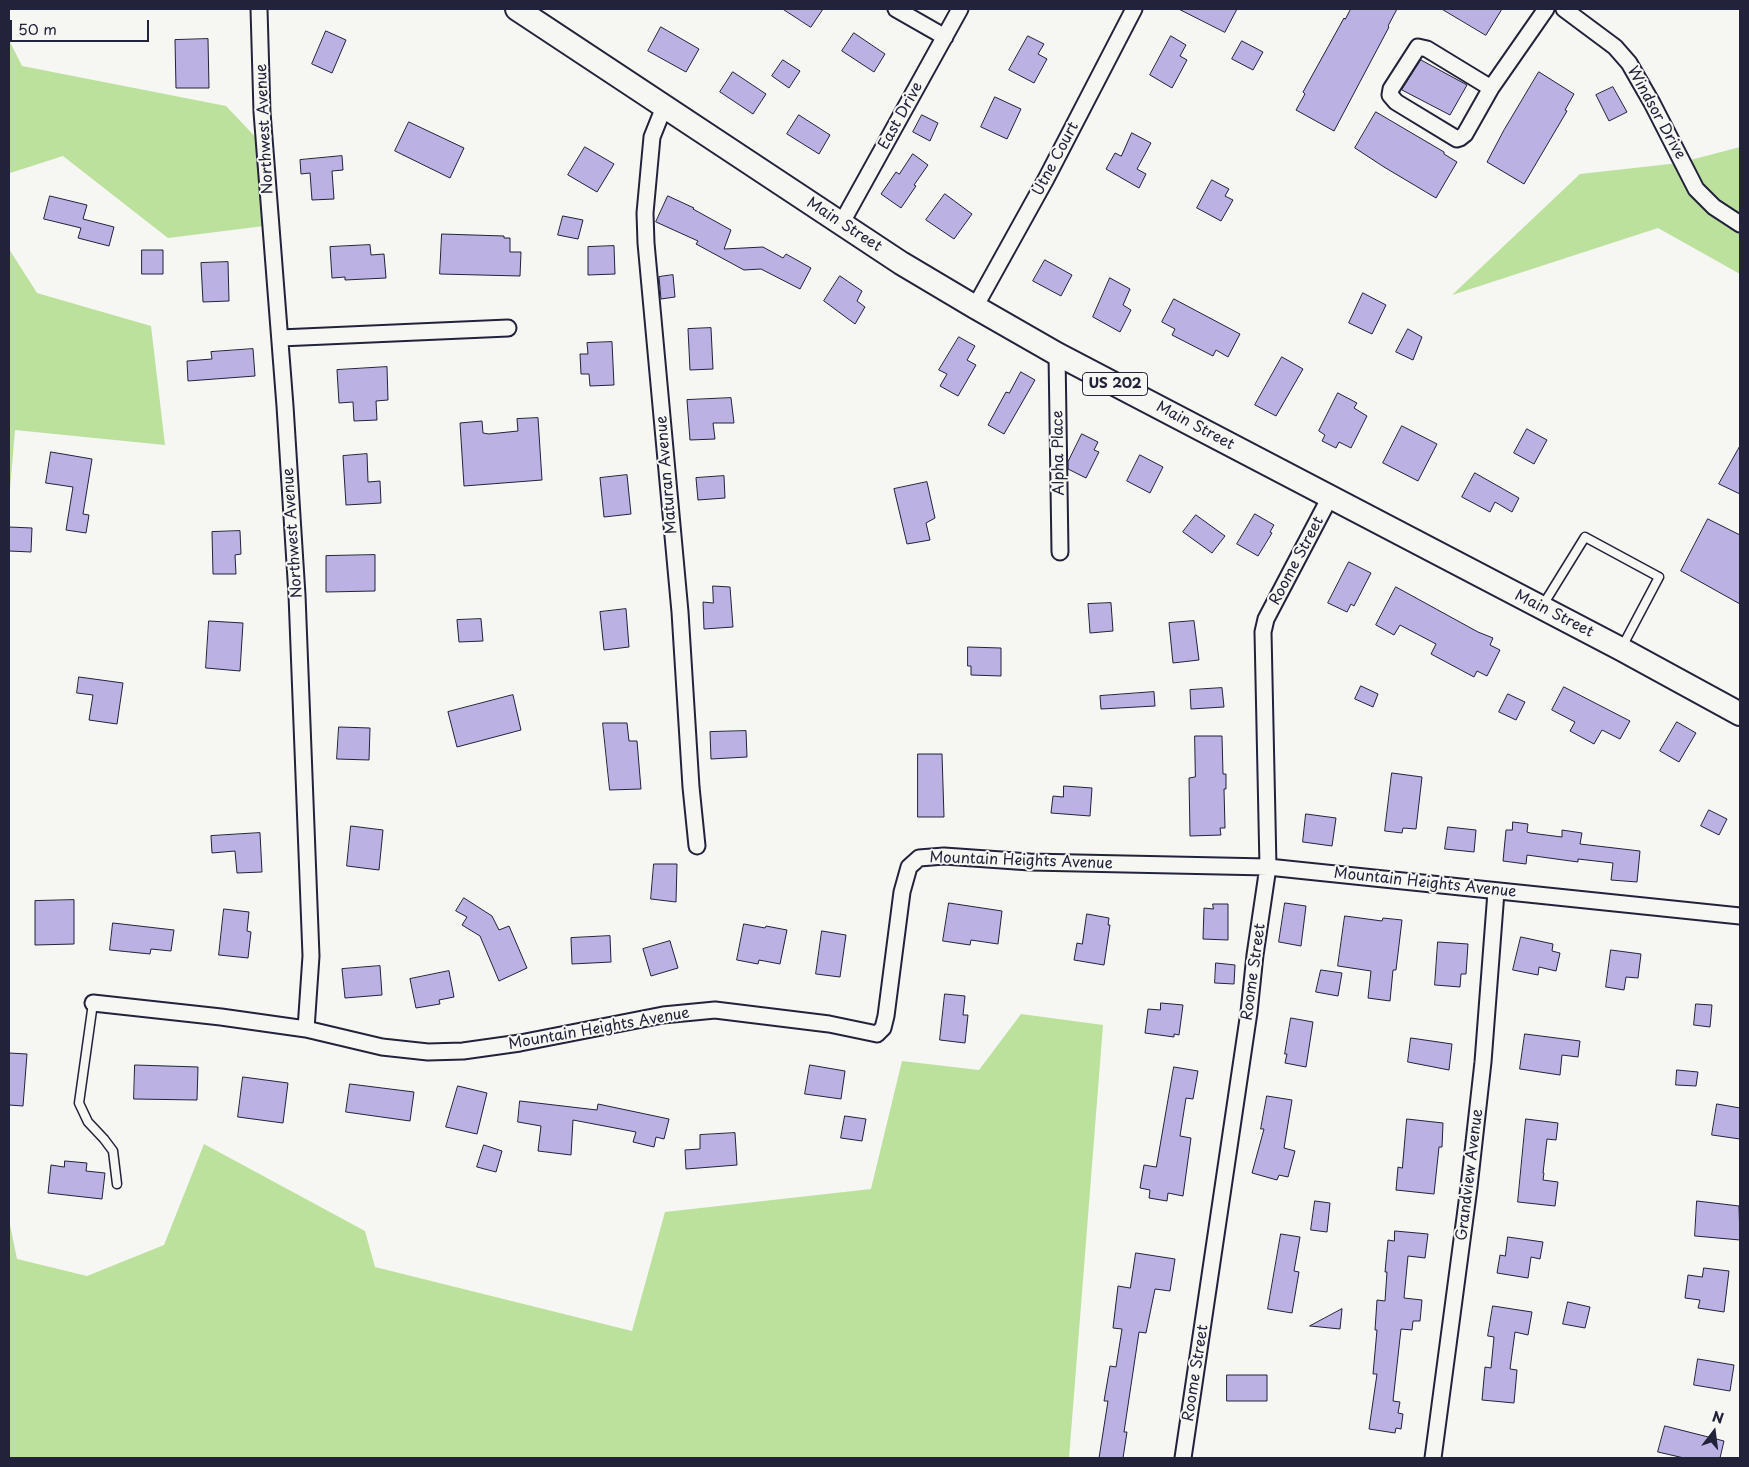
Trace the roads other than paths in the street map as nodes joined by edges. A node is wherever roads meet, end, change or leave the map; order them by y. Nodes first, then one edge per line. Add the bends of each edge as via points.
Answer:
1 (259, 9) edge
2 (517, 9) edge
3 (896, 9) edge
4 (960, 9) edge
5 (1134, 9) edge
6 (1546, 9) edge
7 (1564, 9) edge
8 (945, 37) junction
9 (1492, 88) junction
10 (664, 107) junction
11 (841, 224) junction
12 (1740, 224) edge
13 (975, 307) junction
14 (508, 328) dead end
15 (280, 338) junction
16 (1057, 354) junction
17 (1330, 497) junction
18 (1060, 552) dead end
19 (1541, 608) junction
20 (1621, 649) junction
21 (1740, 714) edge
22 (697, 846) dead end
23 (1268, 867) junction
24 (1496, 892) junction
25 (1740, 916) edge
26 (93, 1003) joint
27 (306, 1030) junction
28 (118, 1184) dead end
29 (1183, 1458) edge
30 (1433, 1458) edge

1 - 15 street, Northwest Avenue via 262,112
2 - 10 main road, Main Street / US 202
3 - 8 street
4 - 8 street, East Drive
5 - 13 street, Utne Court
6 - 9 street
7 - 12 street, Windsor Drive via 1615,47 1629,63 1696,189 1714,207
8 - 11 street, East Drive
9 - 9 street via 1422,47 1415,50 1389,92 1392,99 1456,139 1465,134
10 - 11 main road, Main Street / US 202
10 - 22 street, Maturan Avenue via 652,137 645,213 646,243 680,612
11 - 13 main road, Main Street / US 202
13 - 16 main road, Main Street / US 202
14 - 15 street
15 - 27 street, Northwest Avenue via 297,595 306,814 311,956
16 - 17 main road, Main Street / US 202
16 - 18 street, Alpha Place
17 - 19 main road, Main Street / US 202
17 - 23 street, Roome Street via 1266,619 1263,632
19 - 20 main road, Main Street / US 202
19 - 20 lane via 1585,537 1659,577
20 - 21 main road, Main Street / US 202
23 - 24 street, Mountain Heights Avenue
23 - 27 street, Mountain Heights Avenue via 1030,862 944,856 918,858 909,867 902,892 886,1016 883,1028 877,1034 829,1024 716,1010 663,1015 462,1051 382,1047
23 - 29 street, Roome Street
24 - 25 street, Mountain Heights Avenue
24 - 30 street, Grandview Avenue via 1483,1062
26 - 27 street, Mountain Heights Avenue
26 - 28 lane via 79,1103 88,1122 113,1151

